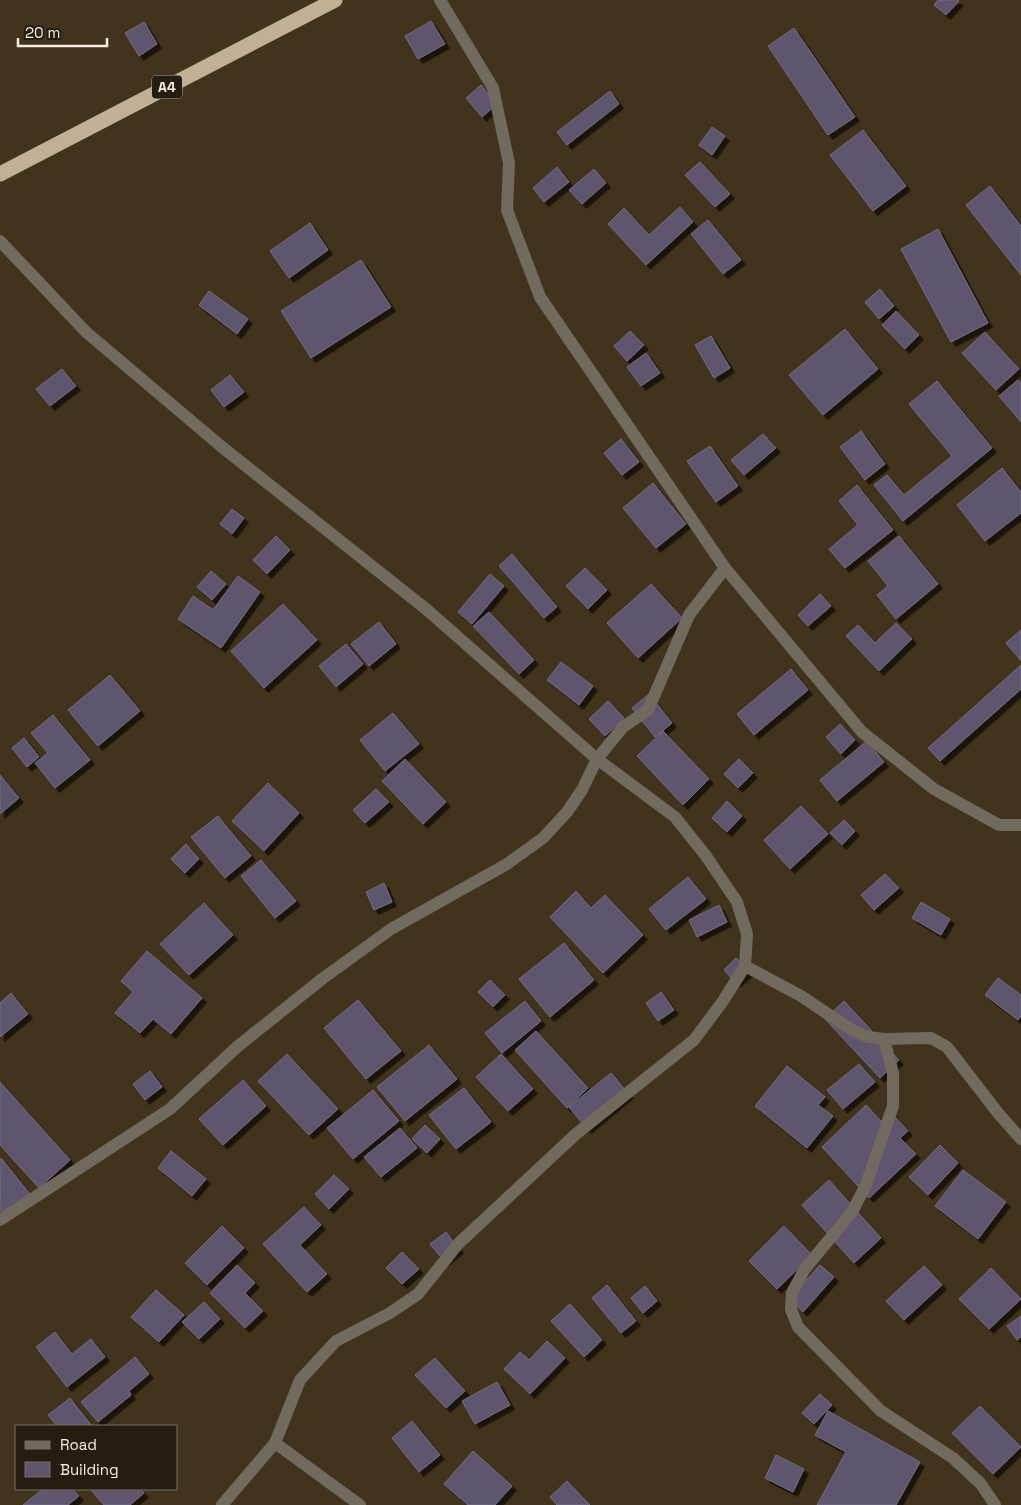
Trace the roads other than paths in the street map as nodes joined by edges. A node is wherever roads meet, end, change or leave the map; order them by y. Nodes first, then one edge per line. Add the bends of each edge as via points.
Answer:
1 (335, 0) edge
2 (440, 0) edge
3 (0, 174) edge
4 (0, 241) edge
5 (725, 568) junction
6 (597, 759) junction
7 (1021, 825) edge
8 (745, 966) junction
9 (884, 1039) junction
10 (1021, 1139) edge
11 (0, 1220) edge
12 (275, 1443) junction
13 (222, 1505) edge
14 (360, 1505) edge
15 (995, 1505) edge

1 - 3 highway, A4
2 - 5 street via 493,88 509,164 507,210 540,297
4 - 6 street via 86,332 222,447 426,609
5 - 6 street via 689,615 648,710 623,727
5 - 7 street via 862,732 934,789 999,825
6 - 8 street via 675,817 706,856 737,902 747,934
6 - 11 street via 567,812 543,838 507,864 391,929 237,1047 170,1109
8 - 9 street via 801,996 852,1030
8 - 12 street via 724,1001 694,1040 570,1140 458,1244 418,1294 390,1313 336,1341 300,1380
9 - 10 street via 932,1038 947,1047
9 - 15 street via 893,1073 893,1106 866,1185 852,1212 804,1270 792,1293 791,1309 798,1327 881,1411 953,1458 981,1484
12 - 13 street
12 - 14 street

